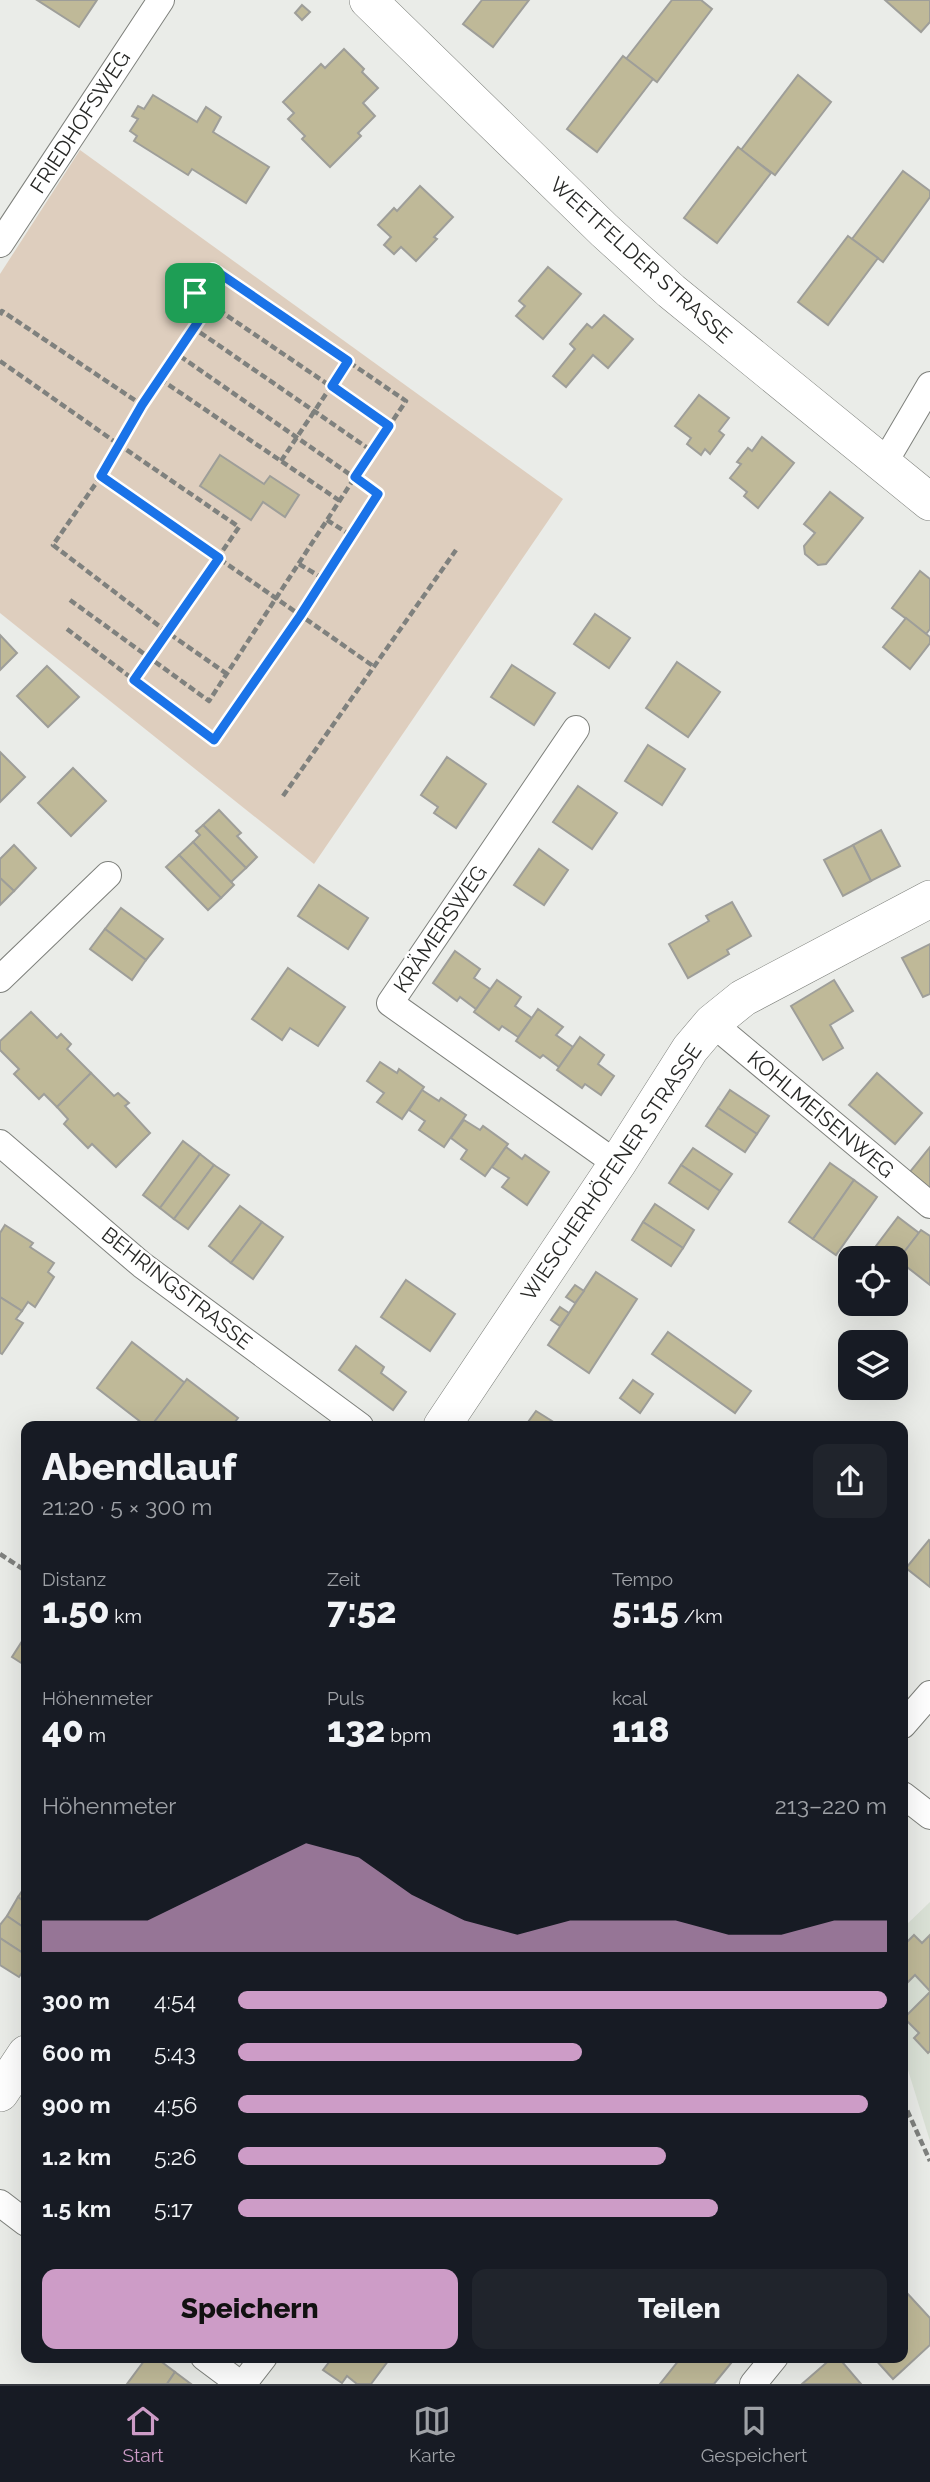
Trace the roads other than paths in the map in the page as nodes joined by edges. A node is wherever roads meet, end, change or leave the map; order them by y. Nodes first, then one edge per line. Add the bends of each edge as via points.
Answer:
1 (161, 0) edge
2 (368, 0) edge
3 (0, 244) edge
4 (930, 385) edge
5 (883, 465) junction
6 (930, 502) edge
7 (576, 729) dead end
8 (108, 874) dead end
9 (930, 899) edge
10 (0, 979) edge
11 (712, 1023) junction
12 (4, 1158) edge
13 (617, 1164) junction
14 (930, 1205) edge
15 (353, 1421) edge
16 (445, 1421) edge
17 (930, 1695) edge
18 (908, 1719) edge
19 (908, 1799) edge
20 (930, 1816) edge
21 (21, 2062) edge
22 (0, 2094) edge
23 (0, 2203) edge
24 (21, 2219) edge
25 (212, 2363) edge
26 (259, 2363) edge
27 (770, 2363) edge
28 (242, 2384) edge
29 (753, 2384) edge

1 - 3 street, FRIEDHOFSWEG
2 - 5 street, WEETFELDER STRASSE via 661,282
4 - 5 street
5 - 6 street, WEETFELDER STRASSE
7 - 13 street, KRÄMERSWEG via 390,1003
8 - 10 street
9 - 11 street, WIESCHERHÖFENER STRASSE via 743,998
11 - 13 street, WIESCHERHÖFENER STRASSE via 690,1049
11 - 14 street, KOHLMEISENWEG
12 - 15 street, BEHRINGSTRASSE
13 - 16 street, WIESCHERHÖFENER STRASSE
17 - 18 street
19 - 20 street
21 - 22 street
23 - 24 street
25 - 28 street
26 - 28 street
27 - 29 street

